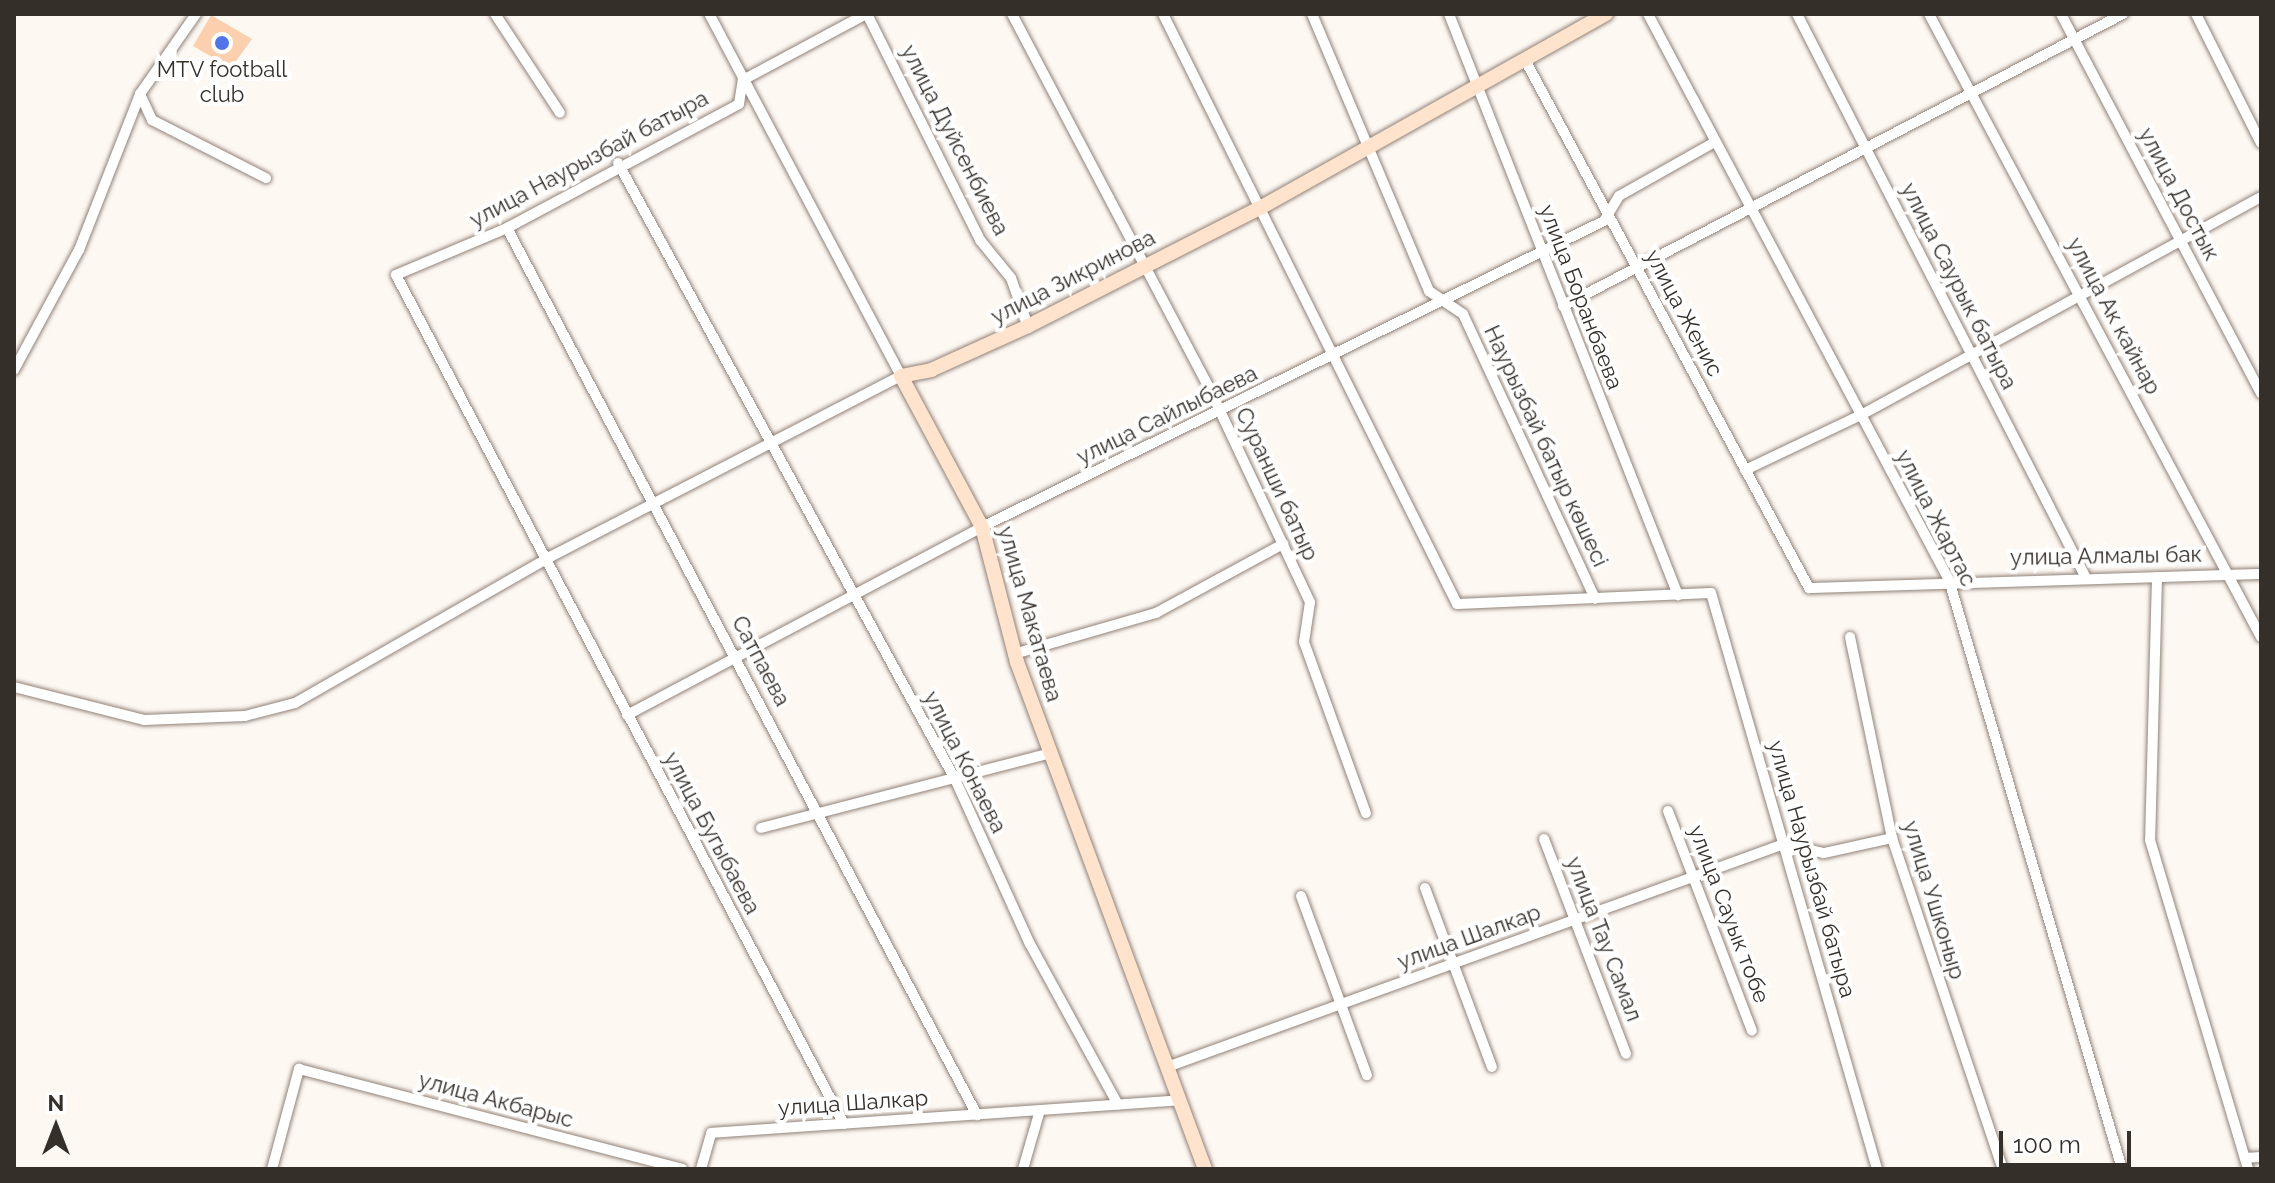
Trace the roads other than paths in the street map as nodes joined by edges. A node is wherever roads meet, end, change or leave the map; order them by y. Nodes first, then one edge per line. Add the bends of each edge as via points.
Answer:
1 (196, 14) edge
2 (495, 14) edge
3 (709, 14) edge
4 (866, 14) edge
5 (1012, 14) edge
6 (1163, 14) edge
7 (1312, 14) edge
8 (1449, 14) edge
9 (1606, 14) edge
10 (1648, 14) edge
11 (1797, 14) edge
12 (1929, 14) edge
13 (2061, 14) edge
14 (2123, 14) edge
15 (2196, 14) edge
16 (2076, 41) junction
17 (1524, 58) junction
18 (743, 80) junction
19 (1477, 85) junction
20 (1971, 92) junction
21 (140, 94) junction
22 (560, 113) dead end
23 (1715, 142) junction
24 (2261, 143) edge
25 (1371, 145) junction
26 (1865, 147) junction
27 (618, 163) junction
28 (266, 178) dead end
29 (2261, 197) edge
30 (1749, 205) junction
31 (1260, 208) junction
32 (1608, 214) junction
33 (507, 228) junction
34 (2179, 237) junction
35 (1542, 253) junction
36 (1145, 266) junction
37 (1636, 266) junction
38 (396, 275) joint
39 (2078, 291) junction
40 (1443, 300) junction
41 (1563, 306) junction
42 (1028, 326) junction
43 (1970, 351) junction
44 (1333, 354) junction
45 (14, 370) edge
46 (901, 376) junction
47 (2261, 394) edge
48 (1221, 412) junction
49 (1861, 415) junction
50 (766, 442) junction
51 (1745, 470) junction
52 (652, 502) junction
53 (982, 527) junction
54 (1283, 544) junction
55 (550, 557) junction
56 (2230, 574) junction
57 (2261, 574) edge
58 (2085, 576) junction
59 (2157, 577) junction
60 (1949, 580) junction
61 (1809, 588) joint
62 (1678, 595) junction
63 (855, 596) junction
64 (1595, 599) junction
65 (1850, 637) dead end
66 (2261, 637) edge
67 (1014, 654) junction
68 (738, 660) junction
69 (14, 687) edge
70 (627, 715) junction
71 (1050, 753) junction
72 (955, 779) junction
73 (1668, 811) dead end
74 (1366, 813) dead end
75 (820, 814) junction
76 (761, 828) dead end
77 (1892, 838) junction
78 (1544, 839) dead end
79 (1784, 844) junction
80 (1692, 879) junction
81 (1425, 888) dead end
82 (1301, 896) dead end
83 (1574, 921) junction
84 (1454, 964) junction
85 (1338, 1006) junction
86 (1752, 1031) dead end
87 (1626, 1054) dead end
88 (1167, 1067) junction
89 (1492, 1067) dead end
90 (1367, 1075) dead end
91 (1179, 1100) junction
92 (1118, 1105) junction
93 (1040, 1110) junction
94 (977, 1115) junction
95 (844, 1124) junction
96 (2261, 1157) edge
97 (2247, 1163) edge
98 (272, 1169) edge
99 (682, 1169) edge
100 (701, 1169) edge
101 (1023, 1169) edge
102 (1205, 1169) edge
103 (1877, 1169) edge
104 (2003, 1169) edge
105 (2122, 1169) edge

1 - 21 street
2 - 22 street
3 - 18 street, улица Макатаева
4 - 18 street
4 - 42 street, улица Дуйсенбиева via 980,240 1011,278
5 - 36 street, Суранши батыр
6 - 31 street
7 - 25 street, Наурызбай батыр көшесі
8 - 19 street, улица Боранбаева
9 - 17 street, улица Зикринова
10 - 23 street, улица Жартас
11 - 26 street, улица Саурык батыра
12 - 20 street, улица Ак кайнар
13 - 16 street, улица Достык
14 - 16 street
15 - 24 street
16 - 20 street
16 - 34 street, улица Достык
17 - 19 street, улица Зикринова
17 - 32 street, улица Женис
18 - 27 street, улица Наурызбай батыра via 739,104
18 - 46 street, улица Макатаева
19 - 25 street, улица Зикринова
19 - 35 street, улица Боранбаева
20 - 26 street
20 - 39 street, улица Ак кайнар
21 - 28 street via 152,120
21 - 45 street via 79,250
23 - 30 street, улица Жартас
23 - 32 street, улица Сайлыбаева via 1619,196
25 - 31 street, улица Зикринова
25 - 40 street, Наурызбай батыр көшесі via 1429,291
26 - 30 street
26 - 43 street, улица Саурык батыра
27 - 33 street, улица Наурызбай батыра
27 - 50 street, улица Конаева
29 - 34 street
30 - 37 street
30 - 49 street, улица Жартас
31 - 36 street, улица Зикринова
31 - 44 street
32 - 35 street, улица Сайлыбаева
32 - 37 street, улица Женис
33 - 38 street, улица Наурызбай батыра
33 - 52 street, Сатпаева
34 - 39 street
34 - 47 street, улица Достык
35 - 40 street, улица Сайлыбаева
35 - 41 street, улица Боранбаева
36 - 42 street, улица Зикринова
36 - 48 street, Суранши батыр
37 - 41 street
37 - 51 street, улица Женис
38 - 55 street, улица Бугыбаева
39 - 43 street
39 - 56 street, улица Ак кайнар
40 - 44 street, улица Сайлыбаева
40 - 64 street, Наурызбай батыр көшесі via 1463,314
41 - 62 street, улица Боранбаева
42 - 46 street, улица Зикринова via 931,370
43 - 49 street
43 - 58 street, улица Саурык батыра
44 - 48 street, улица Сайлыбаева
44 - 64 street via 1457,604
46 - 50 street, улица Зикринова
46 - 53 street, улица Макатаева
48 - 53 street, улица Сайлыбаева
48 - 54 street, Суранши батыр
49 - 51 street
49 - 60 street, улица Жартас
50 - 52 street, улица Зикринова
50 - 63 street, улица Конаева
51 - 61 street, улица Женис
52 - 55 street, улица Зикринова
52 - 68 street, Сатпаева
53 - 63 street, улица Сайлыбаева
53 - 67 street, улица Макатаева
54 - 67 street via 1156,613
54 - 74 street, Суранши батыр via 1312,610 1304,642
55 - 69 street, улица Зикринова via 295,703 245,716 144,720
55 - 70 street, улица Бугыбаева
56 - 57 street, улица Алмалы бак
56 - 59 street, улица Алмалы бак
56 - 66 street, улица Ак кайнар
58 - 59 street, улица Алмалы бак
58 - 60 street, улица Алмалы бак
59 - 97 street via 2150,840
60 - 61 street, улица Алмалы бак
60 - 105 street, улица Жартас
62 - 64 street
62 - 79 street, улица Наурызбай батыра via 1711,593
63 - 68 street, улица Сайлыбаева
63 - 72 street, улица Конаева
65 - 77 street, улица Ушконыр
67 - 71 street, улица Макатаева
68 - 70 street, улица Сайлыбаева
68 - 75 street, Сатпаева
70 - 95 street, улица Бугыбаева
71 - 72 street
71 - 88 street, улица Макатаева
72 - 75 street
72 - 92 street, улица Конаева via 1030,944
73 - 80 street, улица Сауык тобе
75 - 76 street
75 - 94 street, Сатпаева
77 - 79 street via 1824,853
77 - 104 street, улица Ушконыр
78 - 83 street, улица Тау Самал
79 - 80 street, улица Шалкар
79 - 103 street, улица Наурызбай батыра
80 - 83 street, улица Шалкар
80 - 86 street, улица Сауык тобе
81 - 84 street
82 - 85 street
83 - 84 street, улица Шалкар
83 - 87 street, улица Тау Самал
84 - 85 street, улица Шалкар
84 - 89 street
85 - 88 street, улица Шалкар
85 - 90 street
88 - 91 street, улица Макатаева
91 - 92 street, улица Шалкар
91 - 102 street, улица Макатаева
92 - 93 street, улица Шалкар
93 - 94 street, улица Шалкар
93 - 101 street
94 - 95 street, улица Шалкар
95 - 100 street, улица Шалкар via 711,1133
96 - 97 street
98 - 99 street, улица Акбарыс via 299,1069

